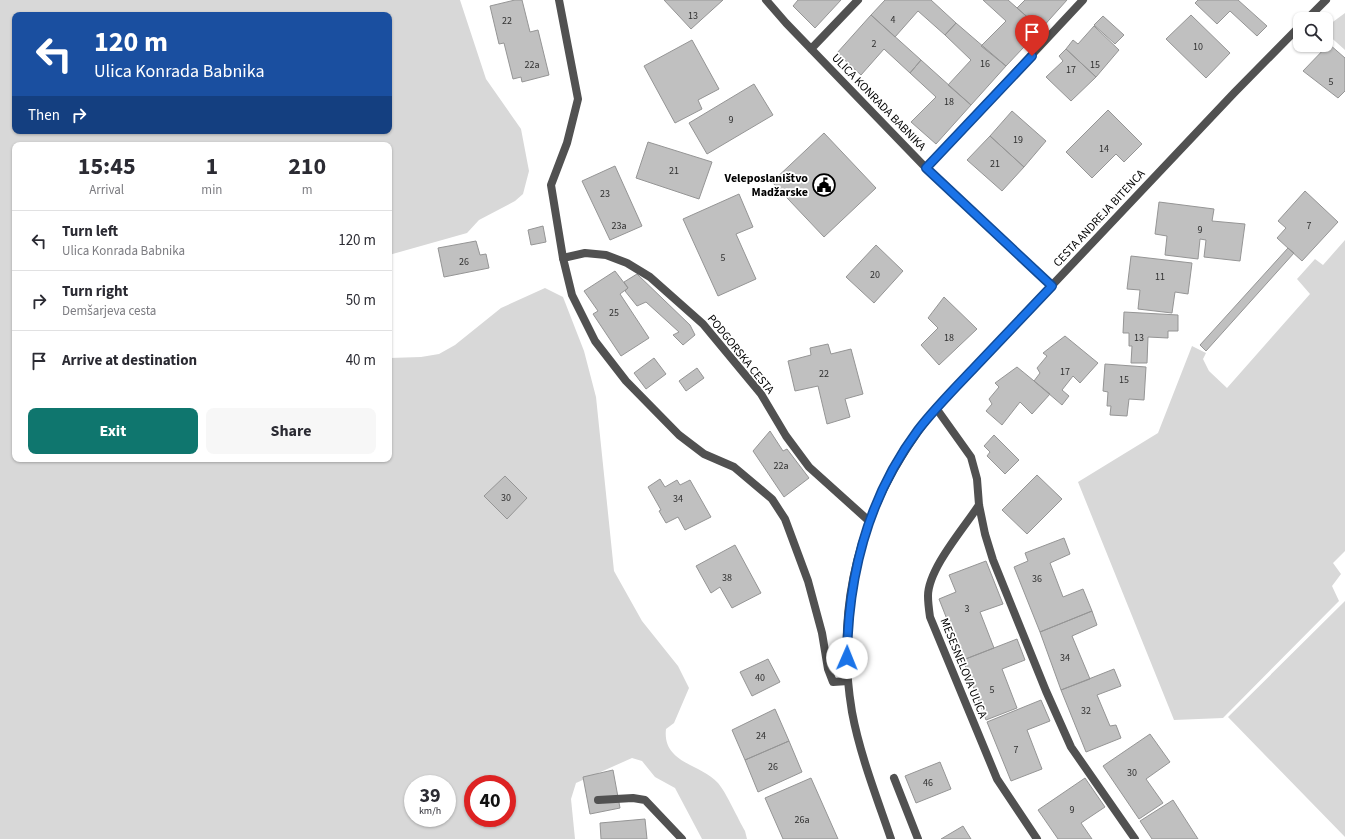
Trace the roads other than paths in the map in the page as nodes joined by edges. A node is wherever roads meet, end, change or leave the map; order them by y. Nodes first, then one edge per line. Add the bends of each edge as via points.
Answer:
1 (559, 0) edge
2 (766, 0) edge
3 (858, 0) edge
4 (1083, 0) edge
5 (1326, 0) edge
6 (1314, 12) edge
7 (1293, 33) edge
8 (811, 50) junction
9 (926, 168) junction
10 (563, 258) junction
11 (1052, 286) junction
12 (936, 408) junction
13 (979, 505) junction
14 (869, 520) junction
15 (848, 681) junction
16 (894, 778) dead end
17 (598, 800) dead end
18 (682, 839) edge
19 (891, 839) edge
20 (918, 839) edge
21 (1037, 839) edge
22 (1135, 839) edge

1 - 10 street via 578,99 567,143 551,185
2 - 8 street, ULICA KONRADA BABNIKA
3 - 8 street
4 - 9 street
5 - 6 street
7 - 11 street, CESTA ANDREJA BITENCA
8 - 9 street, ULICA KONRADA BABNIKA
9 - 11 street, ULICA KONRADA BABNIKA
10 - 14 street, PODGORSKA CESTA via 585,253 606,255 627,263 650,277 703,324 760,394 809,467
10 - 15 street via 572,295 595,341 626,381 679,435 704,454 734,467 772,499 784,519 808,581 833,682
11 - 12 street, CESTA ANDREJA BITENCA
12 - 13 street via 971,457 977,479
12 - 14 street, CESTA ANDREJA BITENCA via 900,458
13 - 21 street, MESESNELOVA ULICA via 943,555 933,574 928,594 930,617 997,779
13 - 22 street via 993,560 1071,747
14 - 15 street, CESTA ANDREJA BITENCA via 855,570 849,605
15 - 19 street, CESTA ANDREJA BITENCA via 857,732
16 - 20 street
17 - 18 street via 645,800

